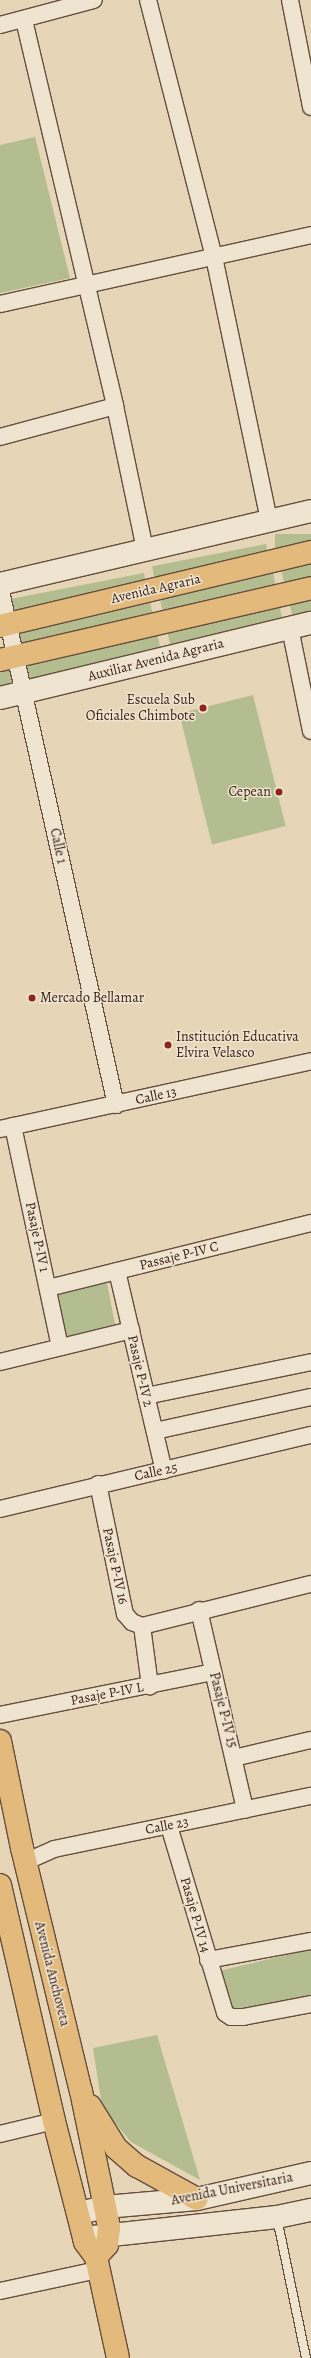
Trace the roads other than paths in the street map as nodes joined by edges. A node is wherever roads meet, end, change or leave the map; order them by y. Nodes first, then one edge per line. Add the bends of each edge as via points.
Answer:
1 (94, 0) edge
2 (148, 0) edge
3 (290, 0) edge
4 (24, 20) junction
5 (0, 25) edge
6 (306, 47) edge
7 (311, 107) edge
8 (311, 235) edge
9 (214, 257) junction
10 (85, 286) junction
11 (0, 304) edge
12 (115, 406) junction
13 (0, 438) edge
14 (311, 511) edge
15 (269, 521) junction
16 (145, 550) junction
17 (311, 552) edge
18 (0, 585) edge
19 (311, 588) edge
20 (311, 623) edge
21 (4, 625) edge
22 (290, 628) junction
23 (8, 658) edge
24 (25, 692) junction
25 (0, 698) edge
26 (311, 731) edge
27 (311, 1062) edge
28 (116, 1105) junction
29 (7, 1128) edge
30 (310, 1226) edge
31 (117, 1271) junction
32 (48, 1288) junction
33 (131, 1330) junction
34 (60, 1348) junction
35 (0, 1362) edge
36 (311, 1362) edge
37 (146, 1396) junction
38 (311, 1397) edge
39 (155, 1431) junction
40 (311, 1435) edge
41 (164, 1471) junction
42 (98, 1484) junction
43 (0, 1509) edge
44 (311, 1584) edge
45 (199, 1610) junction
46 (142, 1626) junction
47 (213, 1672) junction
48 (150, 1686) junction
49 (0, 1715) edge
50 (311, 1740) edge
51 (0, 1741) edge
52 (234, 1758) junction
53 (311, 1796) edge
54 (245, 1810) junction
55 (169, 1826) junction
56 (25, 1862) junction
57 (0, 1885) edge
58 (3, 1915) edge
59 (311, 1941) edge
60 (208, 1960) junction
61 (311, 2004) edge
62 (81, 2091) junction
63 (54, 2121) junction
64 (0, 2134) edge
65 (311, 2173) edge
66 (197, 2199) junction
67 (105, 2207) junction
68 (311, 2210) edge
69 (79, 2213) junction
70 (277, 2217) junction
71 (108, 2236) junction
72 (84, 2238) junction
73 (97, 2264) junction
74 (0, 2291) edge
75 (118, 2358) edge
76 (306, 2358) edge

1 - 4 street
2 - 9 street
3 - 6 street
4 - 5 street
4 - 10 street
6 - 7 street
8 - 9 street
9 - 10 street
9 - 15 street
10 - 11 street
10 - 12 street
12 - 13 street
12 - 16 street
14 - 15 street
15 - 16 street
16 - 18 street
17 - 21 main road, Avenida Agraria
18 - 21 street, Calle 1
19 - 23 main road
20 - 22 street, Auxiliar Avenida Agraria
21 - 23 street, Calle 1
22 - 24 street, Auxiliar Avenida Agraria
22 - 26 street
23 - 24 street, Calle 1
24 - 25 street, Auxiliar Avenida Agraria
24 - 28 street, Calle 1
27 - 28 street, Calle 13
28 - 29 street, Calle 13
29 - 32 street, Pasaje P-IV 1
30 - 31 street, Passaje P-IV C
31 - 32 street, Passaje P-IV C
31 - 33 street, Pasaje P-IV 2
32 - 34 street, Pasaje P-IV 1
33 - 34 street
33 - 37 street, Pasaje P-IV 2
34 - 35 street
36 - 37 street
37 - 39 street, Pasaje P-IV 2
38 - 39 street
39 - 41 street, Pasaje P-IV 2
40 - 41 street, Calle 25
41 - 42 street, Calle 25
42 - 43 street, Calle 25
42 - 46 street, Pasaje P-IV 16 via 125,1614 132,1622
44 - 45 street
45 - 46 street
45 - 47 street, Pasaje P-IV 15
46 - 48 street
47 - 48 street, Pasaje P-IV L
47 - 52 street, Pasaje P-IV 15
48 - 49 street, Pasaje P-IV L
50 - 52 street
51 - 56 main road, Avenida Anchoveta
52 - 54 street, Pasaje P-IV 15
53 - 54 street, Calle 23
54 - 55 street, Calle 23
55 - 56 street, Calle 23 via 54,1849
55 - 60 street, Pasaje P-IV 14
56 - 62 main road, Avenida Anchoveta
57 - 58 main road
58 - 63 main road
59 - 60 street
60 - 61 street, Pasaje P-IV 14 via 220,2004 231,2018
62 - 66 main road via 116,2148 137,2166
62 - 67 main road, Avenida Anchoveta
63 - 64 street
63 - 69 main road
65 - 66 street, Avenida Universitaria
66 - 67 street, Avenida Universitaria
67 - 69 street
67 - 71 main road, Avenida Anchoveta
68 - 70 street
69 - 72 main road
70 - 71 street
70 - 76 lane
71 - 72 street
71 - 73 main road via 107,2245
72 - 73 main road
73 - 74 street
73 - 75 main road

